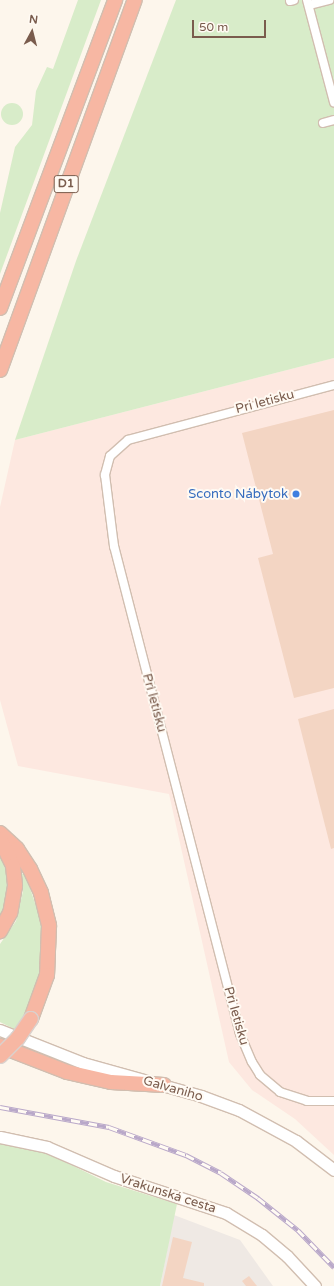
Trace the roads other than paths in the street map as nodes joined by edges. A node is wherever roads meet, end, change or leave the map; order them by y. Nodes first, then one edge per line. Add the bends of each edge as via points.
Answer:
1 (115, 0) edge
2 (135, 0) edge
3 (329, 0) edge
4 (308, 3) edge
5 (334, 102) edge
6 (334, 120) edge
7 (323, 123) dead end
8 (0, 308) edge
9 (0, 370) edge
10 (334, 381) edge
11 (334, 385) edge
12 (313, 389) junction
13 (0, 833) edge
14 (0, 839) edge
15 (0, 931) edge
16 (0, 1030) edge
17 (0, 1046) edge
18 (0, 1056) edge
19 (164, 1085) junction
20 (334, 1101) edge
21 (0, 1137) edge
22 (334, 1170) edge
23 (315, 1286) edge

1 - 8 highway, D1
2 - 9 highway, D1
3 - 4 street
4 - 5 street
6 - 7 street
10 - 12 street, Pri letisku
11 - 12 street, Pri letisku
12 - 20 street, Pri letisku via 128,440 110,456 105,475 114,546 240,1034 260,1074 280,1092 307,1101
13 - 18 highway, bridge via 17,849 30,869 41,893 49,926 47,975 31,1019 18,1038
14 - 15 highway via 11,861 15,886 10,913
16 - 19 main road, Galvaniho via 83,1063
17 - 19 highway via 68,1072 112,1082
19 - 22 main road, Galvaniho via 207,1098 265,1123 296,1141
21 - 23 main road, Vrakunská cesta via 47,1147 114,1176 226,1213 262,1235 287,1256

